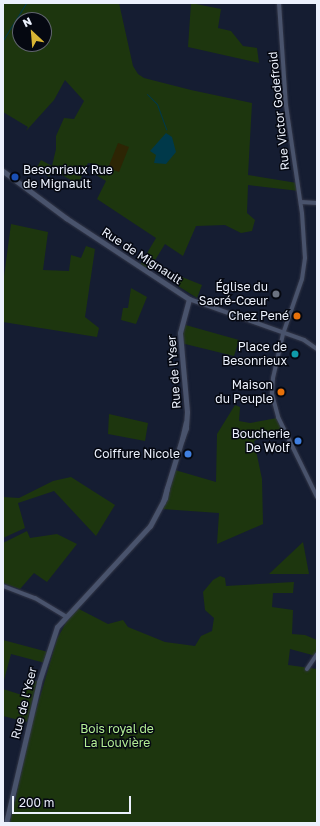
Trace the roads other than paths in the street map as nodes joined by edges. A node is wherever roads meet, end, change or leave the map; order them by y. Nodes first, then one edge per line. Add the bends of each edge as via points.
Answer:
1 (279, 3) edge
2 (3, 171) edge
3 (301, 202) junction
4 (317, 202) edge
5 (189, 299) junction
6 (283, 334) junction
7 (317, 349) edge
8 (317, 497) edge
9 (3, 586) edge
10 (65, 616) junction
11 (317, 654) edge
12 (307, 669) dead end
13 (6, 823) edge

1 - 3 street, Rue Victor Godefroid via 286,106
2 - 5 street, Rue de Mignault via 66,218
3 - 4 street
3 - 6 street, Rue Victor Godefroid via 304,266
5 - 6 street, Rue de Mignault
5 - 10 street, Rue de l'Yser via 180,333 186,422 163,502 150,526
6 - 7 street, Rue de Mignault via 304,340
6 - 8 street, Rue Victor Godefroid via 273,378 273,398 278,417
9 - 10 street via 35,598
10 - 13 street, Rue de l'Yser via 53,635 39,682
11 - 12 street

